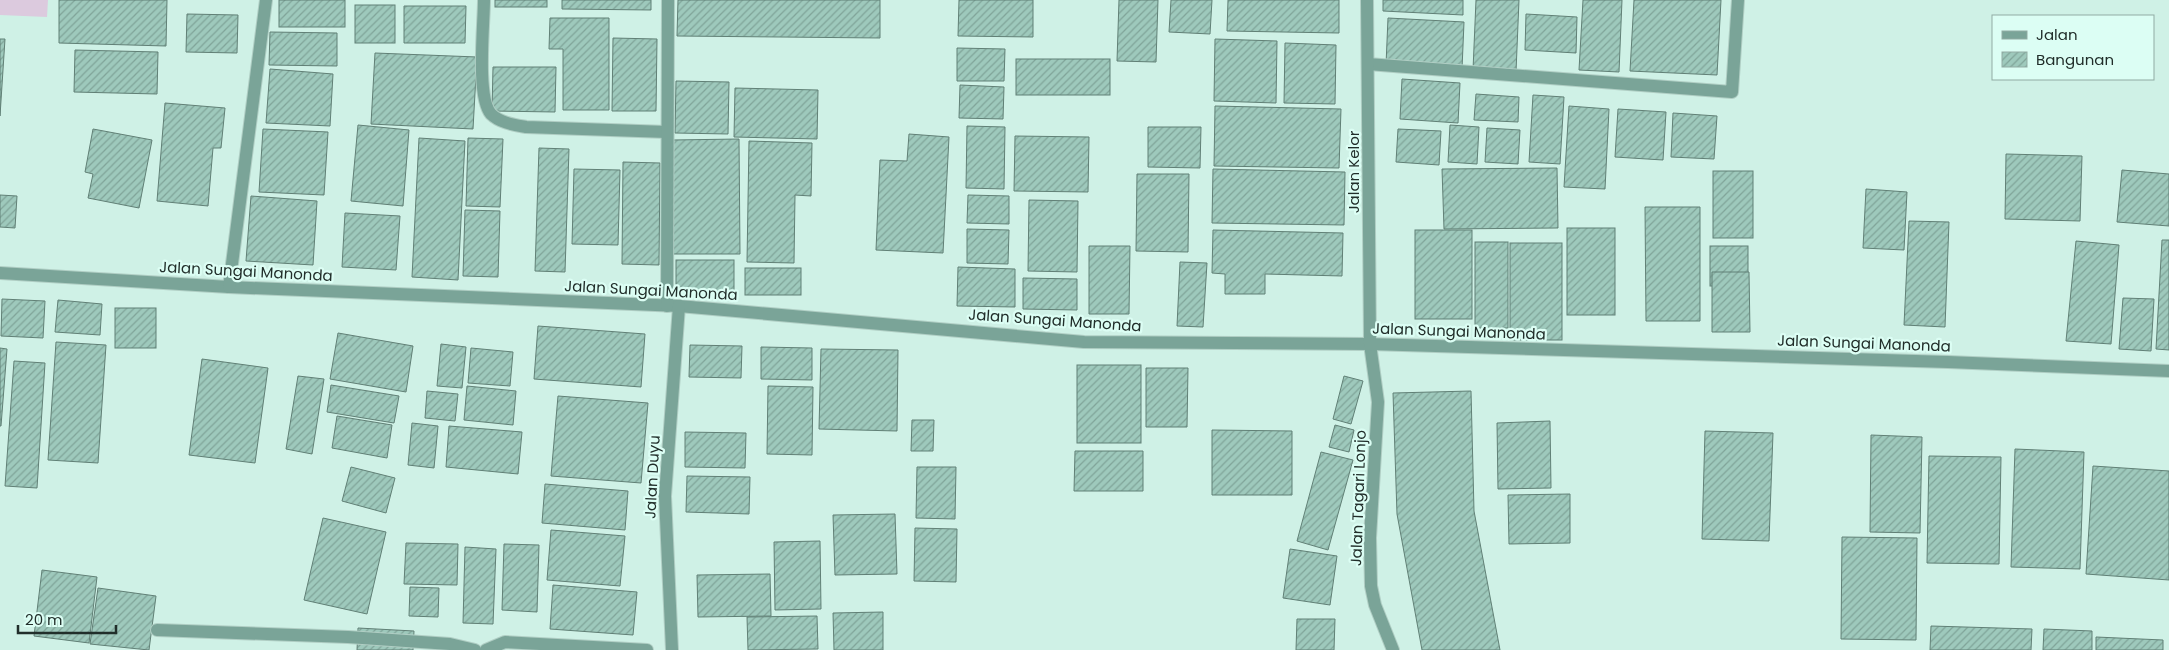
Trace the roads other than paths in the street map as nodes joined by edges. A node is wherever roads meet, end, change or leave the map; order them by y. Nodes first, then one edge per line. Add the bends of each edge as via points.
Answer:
1 (266, 0) edge
2 (484, 0) edge
3 (668, 0) edge
4 (1367, 0) edge
5 (1738, 0) edge
6 (1368, 64) junction
7 (667, 132) junction
8 (0, 273) edge
9 (229, 287) junction
10 (673, 306) junction
11 (1370, 344) junction
12 (2169, 371) edge
13 (157, 630) dead end
14 (476, 650) edge
15 (486, 650) edge
16 (647, 650) edge
17 (672, 650) edge
18 (1393, 650) edge

1 - 9 street
2 - 7 street via 482,88 487,108 495,117 526,127
3 - 7 street, Jalan Duyu
4 - 6 street, Jalan Kelor
5 - 6 street via 1732,92
6 - 11 street, Jalan Kelor
7 - 10 street, Jalan Duyu
8 - 9 street, Jalan Sungai Manonda
9 - 10 street, Jalan Sungai Manonda
10 - 11 street, Jalan Sungai Manonda via 1084,342
10 - 17 street, Jalan Duyu via 665,496
11 - 12 street, Jalan Sungai Manonda
11 - 18 street, Jalan Tagari Lonjo via 1378,402 1370,538 1372,586 1375,604
13 - 14 street via 444,643
15 - 16 street via 505,642

